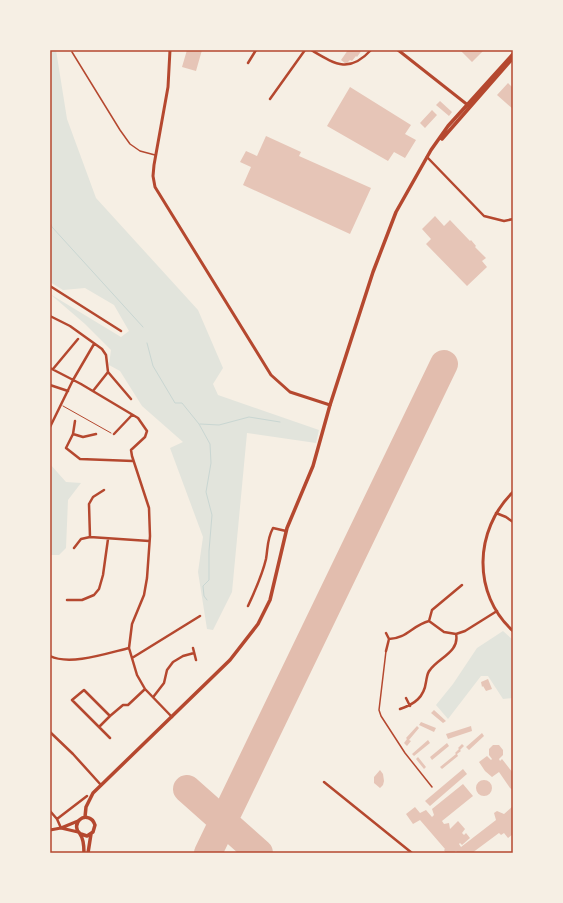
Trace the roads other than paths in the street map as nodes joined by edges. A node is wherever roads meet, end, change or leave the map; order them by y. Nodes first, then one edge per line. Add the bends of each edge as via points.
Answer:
1 (170, 50) edge
2 (256, 50) edge
3 (306, 50) edge
4 (311, 50) edge
5 (371, 50) edge
6 (398, 50) edge
7 (72, 52) dead end
8 (513, 54) edge
9 (513, 58) edge
10 (248, 63) dead end
11 (270, 99) dead end
12 (468, 105) junction
13 (156, 156) junction
14 (427, 158) junction
15 (513, 219) edge
16 (50, 286) edge
17 (50, 316) edge
18 (121, 331) dead end
19 (78, 339) dead end
20 (94, 344) junction
21 (52, 369) edge
22 (108, 372) junction
23 (73, 380) junction
24 (50, 385) edge
25 (68, 391) junction
26 (93, 391) junction
27 (131, 398) dead end
28 (330, 405) junction
29 (132, 415) junction
30 (75, 421) dead end
31 (50, 427) edge
32 (73, 434) junction
33 (96, 434) dead end
34 (114, 434) road end
35 (133, 461) junction
36 (104, 490) dead end
37 (513, 492) edge
38 (496, 512) junction
39 (513, 522) edge
40 (287, 531) junction
41 (90, 538) junction
42 (108, 539) junction
43 (149, 541) junction
44 (74, 548) dead end
45 (462, 586) dead end
46 (456, 591) junction
47 (458, 594) dead end
48 (67, 600) dead end
49 (248, 606) dead end
50 (496, 611) junction
51 (200, 616) dead end
52 (429, 621) junction
53 (513, 631) edge
54 (386, 633) dead end
55 (456, 634) junction
56 (389, 640) junction
57 (129, 648) junction
58 (193, 648) dead end
59 (386, 651) joint
60 (194, 653) junction
61 (50, 656) edge
62 (132, 658) junction
63 (196, 660) dead end
64 (145, 689) junction
65 (154, 696) junction
66 (406, 698) dead end
67 (410, 706) junction
68 (400, 708) dead end
69 (110, 716) junction
70 (172, 717) junction
71 (99, 727) junction
72 (50, 732) edge
73 (110, 738) dead end
74 (324, 782) dead end
75 (101, 785) junction
76 (432, 787) dead end
77 (87, 796) dead end
78 (50, 811) edge
79 (85, 817) junction
80 (57, 819) junction
81 (78, 821) junction
82 (61, 828) junction
83 (50, 830) edge
84 (80, 833) junction
85 (91, 834) junction
86 (84, 853) edge
87 (88, 853) edge
88 (412, 853) edge

1 - 13 street via 168,87
2 - 10 street
3 - 11 street
4 - 5 street via 342,65 359,61
6 - 12 street
7 - 13 lane via 130,144 140,152
8 - 12 main road
9 - 12 main road
12 - 14 main road via 448,126
13 - 28 street via 153,176 155,187 271,375 290,392
14 - 15 street via 484,216 504,221
14 - 28 main road via 396,212 375,265
16 - 18 street
17 - 20 street via 70,326
19 - 21 street
20 - 22 street via 106,355
20 - 23 street
21 - 23 street
22 - 26 street
22 - 27 street
23 - 25 street
23 - 26 street
24 - 25 street
25 - 31 street
26 - 29 street
28 - 40 main road via 313,466
29 - 34 street
29 - 35 street via 147,431 146,437 131,450
30 - 32 street
32 - 33 street via 83,437
32 - 35 street via 66,448 80,459
35 - 43 street via 149,508
36 - 41 street via 93,497 89,504
37 - 38 street
38 - 39 street
38 - 50 street via 486,537 482,559 485,583
40 - 49 street via 273,528 268,536 266,559 258,587
40 - 70 main road via 270,600 258,624 230,660
41 - 42 street
41 - 44 street via 81,539
42 - 43 street
42 - 48 street via 99,590 82,600
43 - 57 street via 144,595 132,624
45 - 46 street
46 - 47 street
46 - 52 street via 432,610
50 - 53 street
50 - 55 street
51 - 62 street
52 - 55 street via 444,632
52 - 56 street via 418,625 401,638
54 - 56 street
55 - 67 street via 455,644 429,671 422,695
56 - 59 street
57 - 61 street via 69,660
57 - 62 street
58 - 60 street
59 - 76 lane via 379,710 381,716
60 - 63 street
60 - 65 street via 173,662 167,670 164,683
62 - 64 street
64 - 65 street
64 - 69 street via 128,705 123,705
65 - 70 street
66 - 67 street
67 - 68 street
69 - 71 street
69 - 71 street via 84,690 72,700
70 - 75 main road
71 - 73 street
72 - 75 street via 74,754
74 - 88 street
75 - 79 main road via 92,793
77 - 80 street
78 - 80 street
79 - 81 main road
79 - 85 main road via 91,819 95,825
80 - 82 street
81 - 82 street
81 - 84 main road
82 - 83 street
82 - 84 street
84 - 85 main road via 88,836
84 - 86 main road
85 - 87 main road

